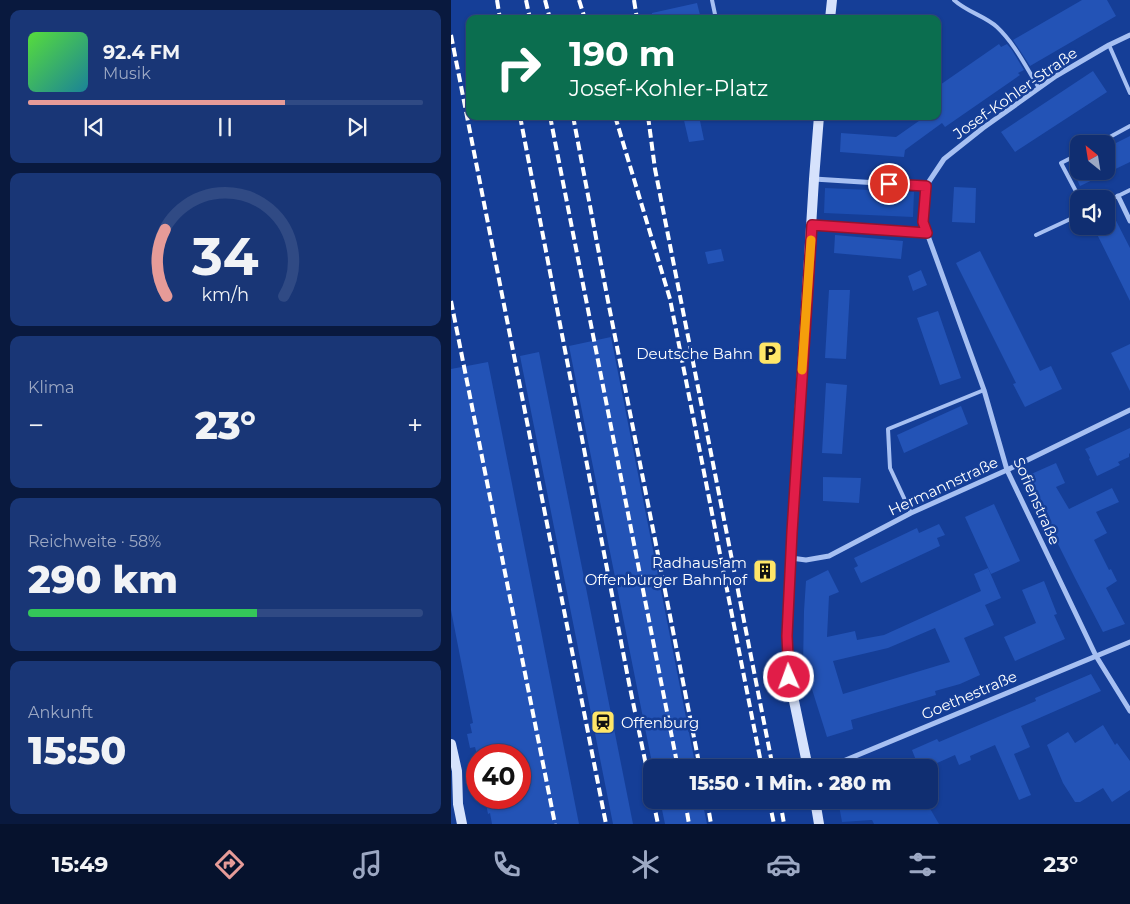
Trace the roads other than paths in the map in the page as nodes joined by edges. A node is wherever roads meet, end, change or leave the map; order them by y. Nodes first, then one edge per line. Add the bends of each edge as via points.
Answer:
1 (712, 0) edge
2 (832, 0) edge
3 (955, 0) edge
4 (715, 15) edge
5 (830, 15) edge
6 (1130, 35) edge
7 (1109, 46) junction
8 (1039, 88) junction
9 (1130, 93) edge
10 (819, 120) edge
11 (1130, 126) edge
12 (1114, 135) edge
13 (1070, 158) edge
14 (814, 179) junction
15 (926, 186) junction
16 (1074, 190) edge
17 (1130, 190) edge
18 (1118, 196) junction
19 (1115, 198) edge
20 (1070, 219) edge
21 (1130, 221) edge
22 (812, 225) junction
23 (927, 233) junction
24 (1036, 235) dead end
25 (985, 390) junction
26 (1130, 410) edge
27 (1007, 470) junction
28 (911, 513) junction
29 (791, 558) junction
30 (1130, 642) edge
31 (1095, 656) junction
32 (1130, 711) edge
33 (451, 744) edge
34 (806, 759) edge
35 (848, 759) edge
36 (455, 804) edge
37 (816, 809) edge
38 (462, 824) edge
39 (819, 824) edge

1 - 4 lane
2 - 5 street
3 - 8 lane via 961,7 996,26 1012,44
6 - 7 street, Josef-Kohler-Straße
7 - 8 street, Josef-Kohler-Straße
7 - 9 lane
8 - 15 street, Josef-Kohler-Straße via 944,159
10 - 14 street
11 - 12 lane
13 - 16 lane via 1061,163
14 - 15 street
14 - 22 street
15 - 23 street, Sofienstraße via 923,222
17 - 18 lane
18 - 19 lane
18 - 21 street
20 - 24 lane
22 - 23 street
22 - 29 street
23 - 25 street, Sofienstraße
25 - 27 street, Sofienstraße
25 - 28 lane via 888,428 890,468
26 - 27 street, Hermannstraße
27 - 28 street, Hermannstraße
27 - 31 street, Sofienstraße
28 - 29 street, Hermannstraße via 829,556 806,560
29 - 34 street via 787,636 789,677
30 - 31 street, Goethestraße
31 - 32 street, Sofienstraße
31 - 35 street, Goethestraße
33 - 36 street via 457,771
36 - 38 street
37 - 39 street

